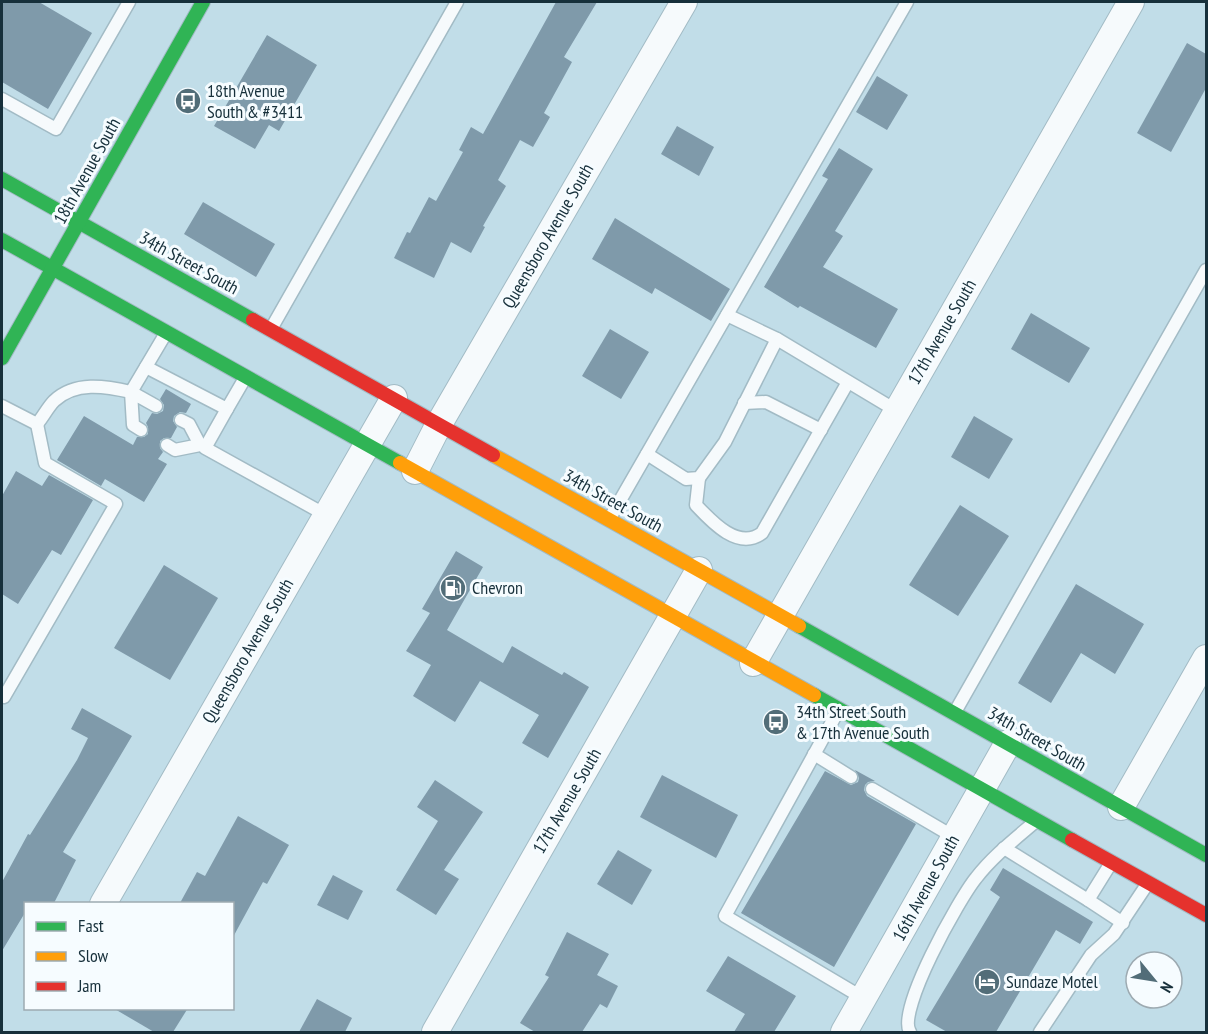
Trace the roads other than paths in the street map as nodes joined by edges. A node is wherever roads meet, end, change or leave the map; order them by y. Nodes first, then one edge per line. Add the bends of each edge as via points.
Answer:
1 (129, 2) edge
2 (457, 2) edge
3 (684, 2) edge
4 (907, 2) edge
5 (1131, 2) edge
6 (197, 6) edge
7 (2, 99) edge
8 (2, 178) edge
9 (80, 222) junction
10 (2, 240) edge
11 (53, 268) junction
12 (1206, 270) edge
13 (727, 315) junction
14 (271, 329) junction
15 (167, 332) junction
16 (777, 339) junction
17 (2, 358) edge
18 (146, 368) junction
19 (246, 376) junction
20 (848, 382) junction
21 (130, 392) junction
22 (394, 398) junction
23 (744, 404) junction
24 (2, 406) edge
25 (156, 406) dead end
26 (227, 409) junction
27 (897, 411) junction
28 (181, 420) dead end
29 (37, 424) junction
30 (439, 424) junction
31 (141, 430) dead end
32 (821, 430) junction
33 (367, 444) junction
34 (167, 445) dead end
35 (202, 447) junction
36 (647, 454) junction
37 (415, 471) junction
38 (699, 478) junction
39 (326, 515) junction
40 (609, 519) junction
41 (699, 570) junction
42 (673, 616) junction
43 (781, 616) junction
44 (1206, 658) edge
45 (753, 663) junction
46 (4, 697) dead end
47 (838, 710) junction
48 (954, 713) junction
49 (1008, 743) junction
50 (814, 754) junction
51 (851, 777) dead end
52 (872, 789) dead end
53 (981, 789) junction
54 (1121, 807) junction
55 (1037, 820) junction
56 (954, 837) junction
57 (1004, 848) junction
58 (1206, 855) edge
59 (1111, 862) junction
60 (1148, 883) junction
61 (1088, 900) junction
62 (104, 902) edge
63 (1206, 915) edge
64 (1123, 923) junction
65 (863, 998) junction
66 (435, 1032) edge
67 (844, 1032) edge
68 (910, 1032) edge
69 (1040, 1032) edge

1 - 7 lane via 56,129
2 - 14 lane
3 - 30 street, Queensboro Avenue South
4 - 13 lane
5 - 27 street, 17th Avenue South
6 - 9 main road, 18th Avenue South
8 - 9 main road, 34th Street South
9 - 11 main road, 18th Avenue South
9 - 14 main road, 34th Street South
10 - 11 main road
11 - 15 main road
11 - 17 main road, 18th Avenue South
12 - 48 lane
13 - 16 lane
13 - 36 lane
14 - 22 main road, 34th Street South
15 - 18 lane
15 - 19 main road
16 - 20 lane
16 - 23 lane
18 - 21 lane
18 - 26 lane
19 - 26 lane
19 - 33 main road
20 - 27 lane
20 - 32 lane
21 - 25 lane
21 - 29 lane via 105,386 69,392 55,400
21 - 31 lane via 133,425
22 - 30 main road, 34th Street South
22 - 33 street, Queensboro Avenue South
23 - 32 lane via 766,402
23 - 38 lane
24 - 29 lane
26 - 35 lane
27 - 43 street, 17th Avenue South
28 - 35 lane via 189,424
29 - 46 lane via 45,463 116,504
30 - 37 street, Queensboro Avenue South
30 - 40 main road, 34th Street South
32 - 38 lane via 762,533 755,538 743,539 717,527 696,505
33 - 37 main road
33 - 39 street, Queensboro Avenue South
34 - 35 lane via 175,450
35 - 39 lane
36 - 38 lane via 686,479
36 - 40 lane
37 - 42 main road
39 - 62 street, Queensboro Avenue South
40 - 41 main road, 34th Street South
41 - 42 street, 17th Avenue South
41 - 43 main road, 34th Street South
42 - 45 main road
42 - 66 street, 17th Avenue South
43 - 45 street, 17th Avenue South
43 - 48 main road, 34th Street South
44 - 54 street
45 - 47 main road
47 - 50 lane
47 - 53 main road
48 - 49 main road, 34th Street South
49 - 53 street, 16th Avenue South
49 - 54 main road, 34th Street South
50 - 51 lane
50 - 65 lane via 725,916
52 - 56 lane
53 - 55 main road
53 - 56 street, 16th Avenue South
54 - 58 main road, 34th Street South
55 - 57 lane
55 - 59 main road
56 - 65 street, 16th Avenue South
57 - 61 lane
57 - 68 lane via 974,881 924,972 910,1005
59 - 60 main road
59 - 61 lane
60 - 63 main road
60 - 64 lane
61 - 64 lane
64 - 69 lane via 1091,955
65 - 67 street, 16th Avenue South

